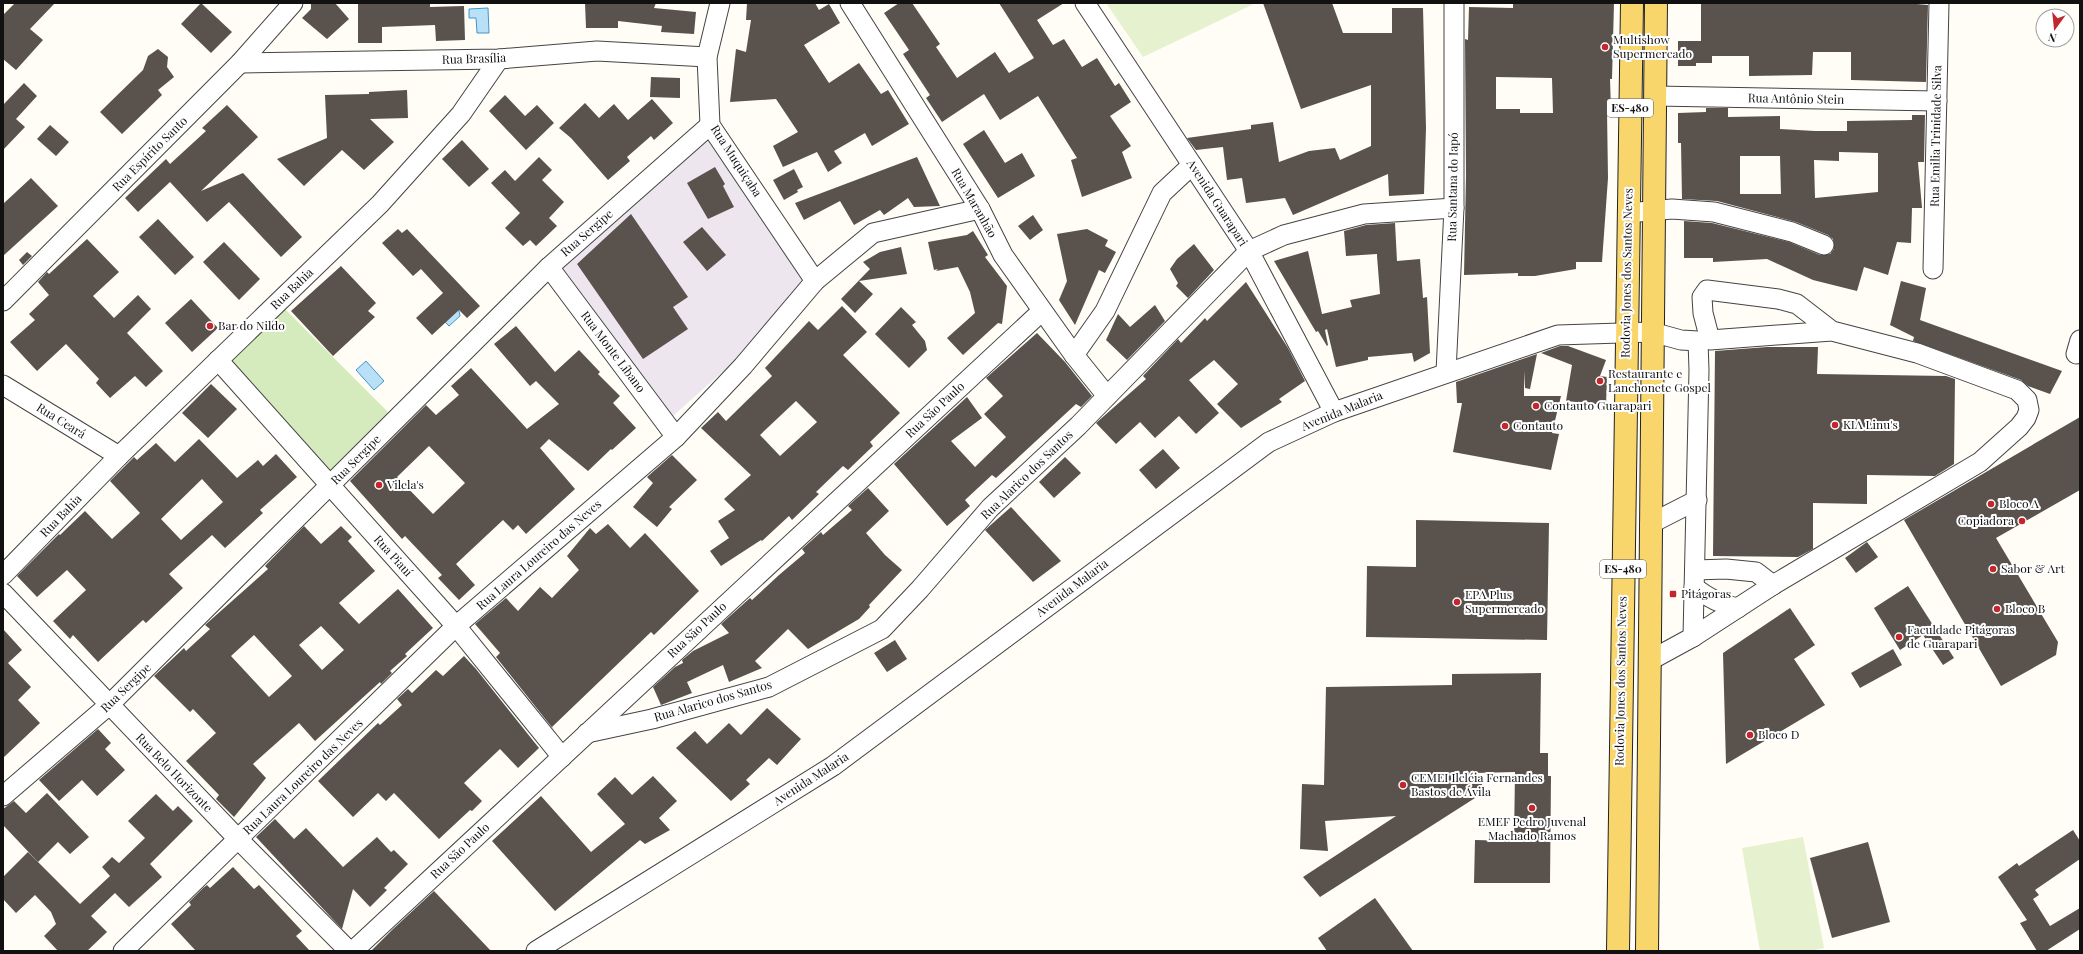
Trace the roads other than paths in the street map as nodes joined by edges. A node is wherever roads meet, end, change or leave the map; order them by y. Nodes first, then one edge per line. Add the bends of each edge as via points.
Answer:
1 (293, 3) edge
2 (720, 3) edge
3 (850, 3) edge
4 (1085, 3) edge
5 (1454, 3) edge
6 (1632, 3) edge
7 (1656, 3) edge
8 (1939, 3) edge
9 (707, 58) junction
10 (498, 59) junction
11 (240, 63) junction
12 (1655, 96) junction
13 (1936, 101) junction
14 (710, 125) junction
15 (1192, 164) junction
16 (1454, 208) junction
17 (980, 209) junction
18 (1654, 212) junction
19 (1628, 213) junction
20 (1824, 246) dead end
21 (1249, 251) junction
22 (549, 267) junction
23 (1933, 269) dead end
24 (815, 281) junction
25 (3, 301) edge
26 (1042, 311) junction
27 (1832, 331) junction
28 (1652, 332) junction
29 (1626, 334) junction
30 (1704, 340) junction
31 (1074, 355) junction
32 (218, 360) junction
33 (1446, 372) junction
34 (3, 386) edge
35 (1107, 396) junction
36 (1334, 412) junction
37 (676, 437) junction
38 (119, 456) junction
39 (331, 485) junction
40 (1697, 500) junction
41 (1650, 524) junction
42 (3, 575) edge
43 (1695, 579) junction
44 (1773, 586) junction
45 (3, 593) edge
46 (1738, 608) junction
47 (456, 626) junction
48 (1693, 637) junction
49 (1649, 661) junction
50 (1621, 688) junction
51 (1649, 689) junction
52 (110, 705) junction
53 (587, 733) junction
54 (562, 757) junction
55 (3, 796) edge
56 (238, 840) junction
57 (123, 951) edge
58 (349, 951) edge
59 (354, 951) edge
60 (536, 951) edge
61 (1618, 951) edge
62 (1647, 951) edge

1 - 11 street, Rua Espírito Santo
2 - 9 street, Rua Muquiçaba
3 - 17 street, Rua Maranhão
4 - 15 street, Avenida Guarapari
5 - 16 street, Rua Santana do Iapó
6 - 19 main road, Rodovia Jones dos Santos Neves / ES-480
7 - 12 main road, ES-480
8 - 13 street, Rua Emilia Trinidade Silva
9 - 10 street, Rua Brasília via 597,51
9 - 14 street, Rua Muquiçaba
10 - 11 street, Rua Brasília
10 - 32 street, Rua Bahia via 461,114 380,204
11 - 25 street, Rua Espírito Santo
12 - 13 street, Rua Antônio Stein
12 - 18 main road, ES-480
13 - 23 street, Rua Emilia Trinidade Silva
14 - 22 street, Rua Sergipe
14 - 24 street, Rua Muquiçaba
15 - 21 street, Avenida Guarapari
15 - 31 street via 1162,194 1105,311
16 - 21 street, Rua Alarico dos Santos via 1364,214 1284,236
16 - 33 street, Rua Santana do Iapó
17 - 24 street, Rua Laura Loureiro das Neves via 873,233
17 - 26 street, Rua Maranhão via 1003,255
18 - 19 street
18 - 20 street via 1672,209 1714,212 1792,232
18 - 28 main road, ES-480
19 - 29 main road, Rodovia Jones dos Santos Neves / ES-480
21 - 35 street, Rua Alarico dos Santos
21 - 36 street, Avenida Guarapari
22 - 37 street, Rua Monte Líbano
22 - 39 street, Rua Sergipe
24 - 37 street, Rua Laura Loureiro das Neves via 743,366
26 - 31 street, Rua Maranhão
26 - 53 street, Rua São Paulo
27 - 30 street, Avenida Malaria
27 - 30 street via 1797,304 1778,299 1707,290 1702,297
27 - 44 street via 1917,353 2016,390 2027,400 2029,410 2019,427 1980,462
28 - 29 street, Avenida Malaria
28 - 30 street, Avenida Malaria via 1681,340
28 - 41 main road, ES-480
29 - 33 street, Avenida Malaria via 1558,335
29 - 50 main road, Rodovia Jones dos Santos Neves / ES-480
30 - 40 street via 1699,370
31 - 35 street, Rua Maranhão
32 - 38 street, Rua Bahia
32 - 39 street, Rua Piauí
33 - 36 street, Avenida Malaria
34 - 38 street, Rua Ceará
35 - 53 street, Rua Alarico dos Santos via 990,508 920,590 882,629 769,687 652,719
36 - 60 street, Avenida Malaria via 1269,442 833,766
37 - 47 street, Rua Laura Loureiro das Neves
38 - 42 street, Rua Bahia
39 - 47 street, Rua Piauí
39 - 52 street, Rua Sergipe
40 - 41 street
40 - 43 street
41 - 49 main road, ES-480
43 - 44 street via 1726,569 1756,572
43 - 46 street via 1706,596 1720,604
43 - 48 street
44 - 46 street
45 - 52 street, Rua Belo Horizonte
46 - 48 street
47 - 54 street, Rua Piauí
47 - 56 street, Rua Laura Loureiro das Neves
48 - 49 street
49 - 51 main road, ES-480
50 - 51 main road
50 - 61 main road, Rodovia Jones dos Santos Neves / ES-480
51 - 62 main road, ES-480
52 - 55 street, Rua Sergipe
52 - 56 street, Rua Belo Horizonte
53 - 54 street, Rua São Paulo
54 - 59 street, Rua São Paulo
56 - 57 street, Rua Laura Loureiro das Neves
56 - 58 street, Rua Belo Horizonte

